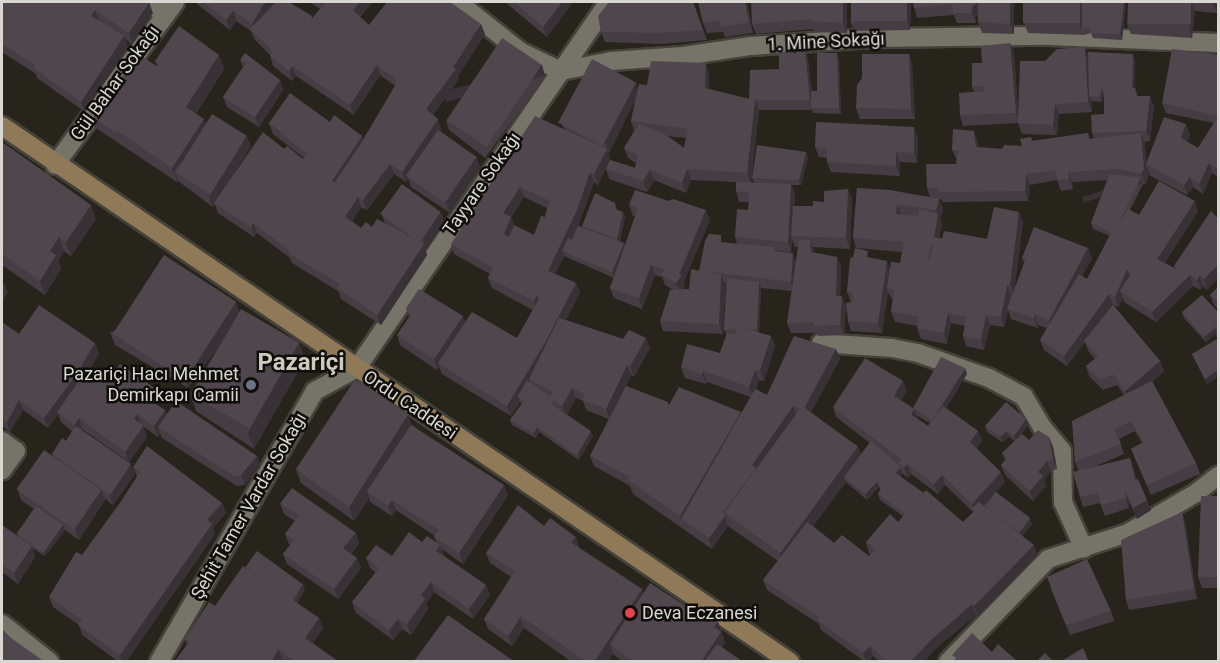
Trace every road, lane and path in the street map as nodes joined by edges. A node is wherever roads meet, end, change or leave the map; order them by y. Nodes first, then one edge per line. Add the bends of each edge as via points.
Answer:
1 (145, 2) edge
2 (458, 2) edge
3 (609, 2) edge
4 (171, 8) edge
5 (1218, 43) edge
6 (561, 71) junction
7 (2, 126) edge
8 (56, 165) junction
9 (821, 343) edge
10 (357, 368) junction
11 (2, 441) edge
12 (2, 470) edge
13 (1218, 476) edge
14 (1084, 549) junction
15 (2, 624) edge
16 (50, 662) edge
17 (159, 662) edge
18 (790, 662) edge
19 (948, 662) edge

1 - 4 street
2 - 6 street via 521,52
3 - 6 street, Tayyare Sokağı
4 - 8 street, Gül Bahar Sokağı
5 - 6 street, 1. Mine Sokağı via 1050,36 874,38 751,46 611,61
6 - 10 street, Tayyare Sokağı
7 - 8 main road, Ordu Caddesi
8 - 10 main road, Ordu Caddesi
9 - 14 street via 918,353 989,378 1024,397 1062,451 1063,502
10 - 17 street, Şehit Tamer Vardar Sokağı via 315,391
10 - 18 main road, Ordu Caddesi
11 - 12 street via 16,452
13 - 14 street via 1128,533
14 - 19 street via 1048,559
15 - 16 street

